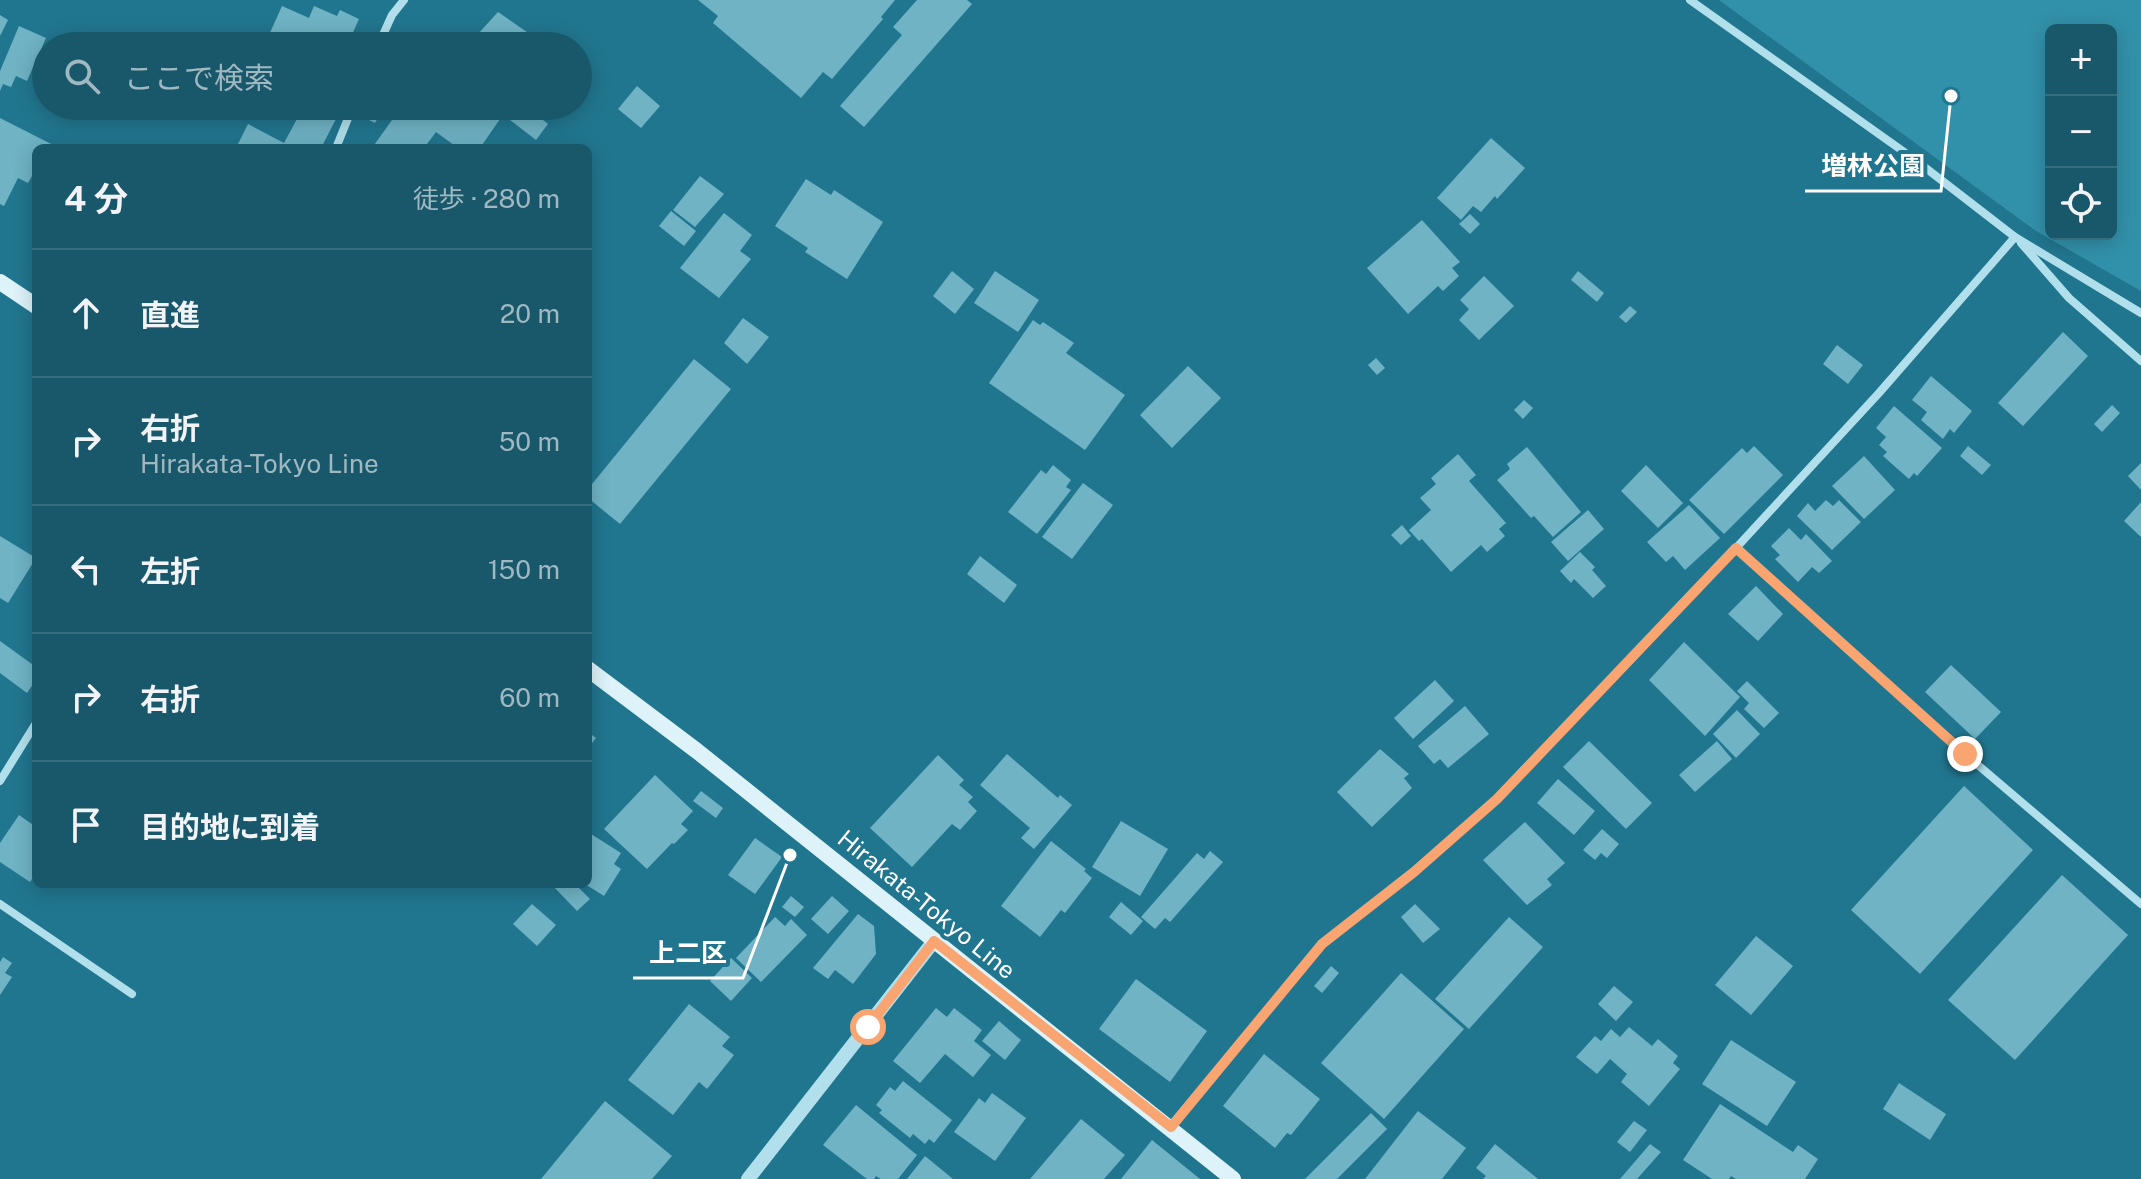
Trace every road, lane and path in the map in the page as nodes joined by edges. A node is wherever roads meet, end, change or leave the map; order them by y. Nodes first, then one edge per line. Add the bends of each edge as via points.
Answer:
1 (404, 0) edge
2 (1690, 0) edge
3 (384, 32) edge
4 (347, 120) edge
5 (338, 144) edge
6 (2015, 237) junction
7 (0, 282) edge
8 (32, 303) edge
9 (2141, 313) edge
10 (2141, 361) edge
11 (1736, 548) junction
12 (592, 672) edge
13 (32, 729) edge
14 (0, 781) edge
15 (0, 904) edge
16 (2141, 904) edge
17 (934, 941) junction
18 (132, 994) dead end
19 (1171, 1127) junction
20 (748, 1179) edge
21 (1233, 1179) edge

1 - 3 street
2 - 6 street
4 - 5 street
6 - 9 street
6 - 10 street via 2069,298
6 - 11 street
7 - 8 main road
11 - 16 street
11 - 19 street via 1497,799 1322,944
12 - 17 main road, Hirakata-Tokyo Line
13 - 14 street
15 - 18 street
17 - 19 main road, Hirakata-Tokyo Line
17 - 20 street
19 - 21 main road, Hirakata-Tokyo Line

